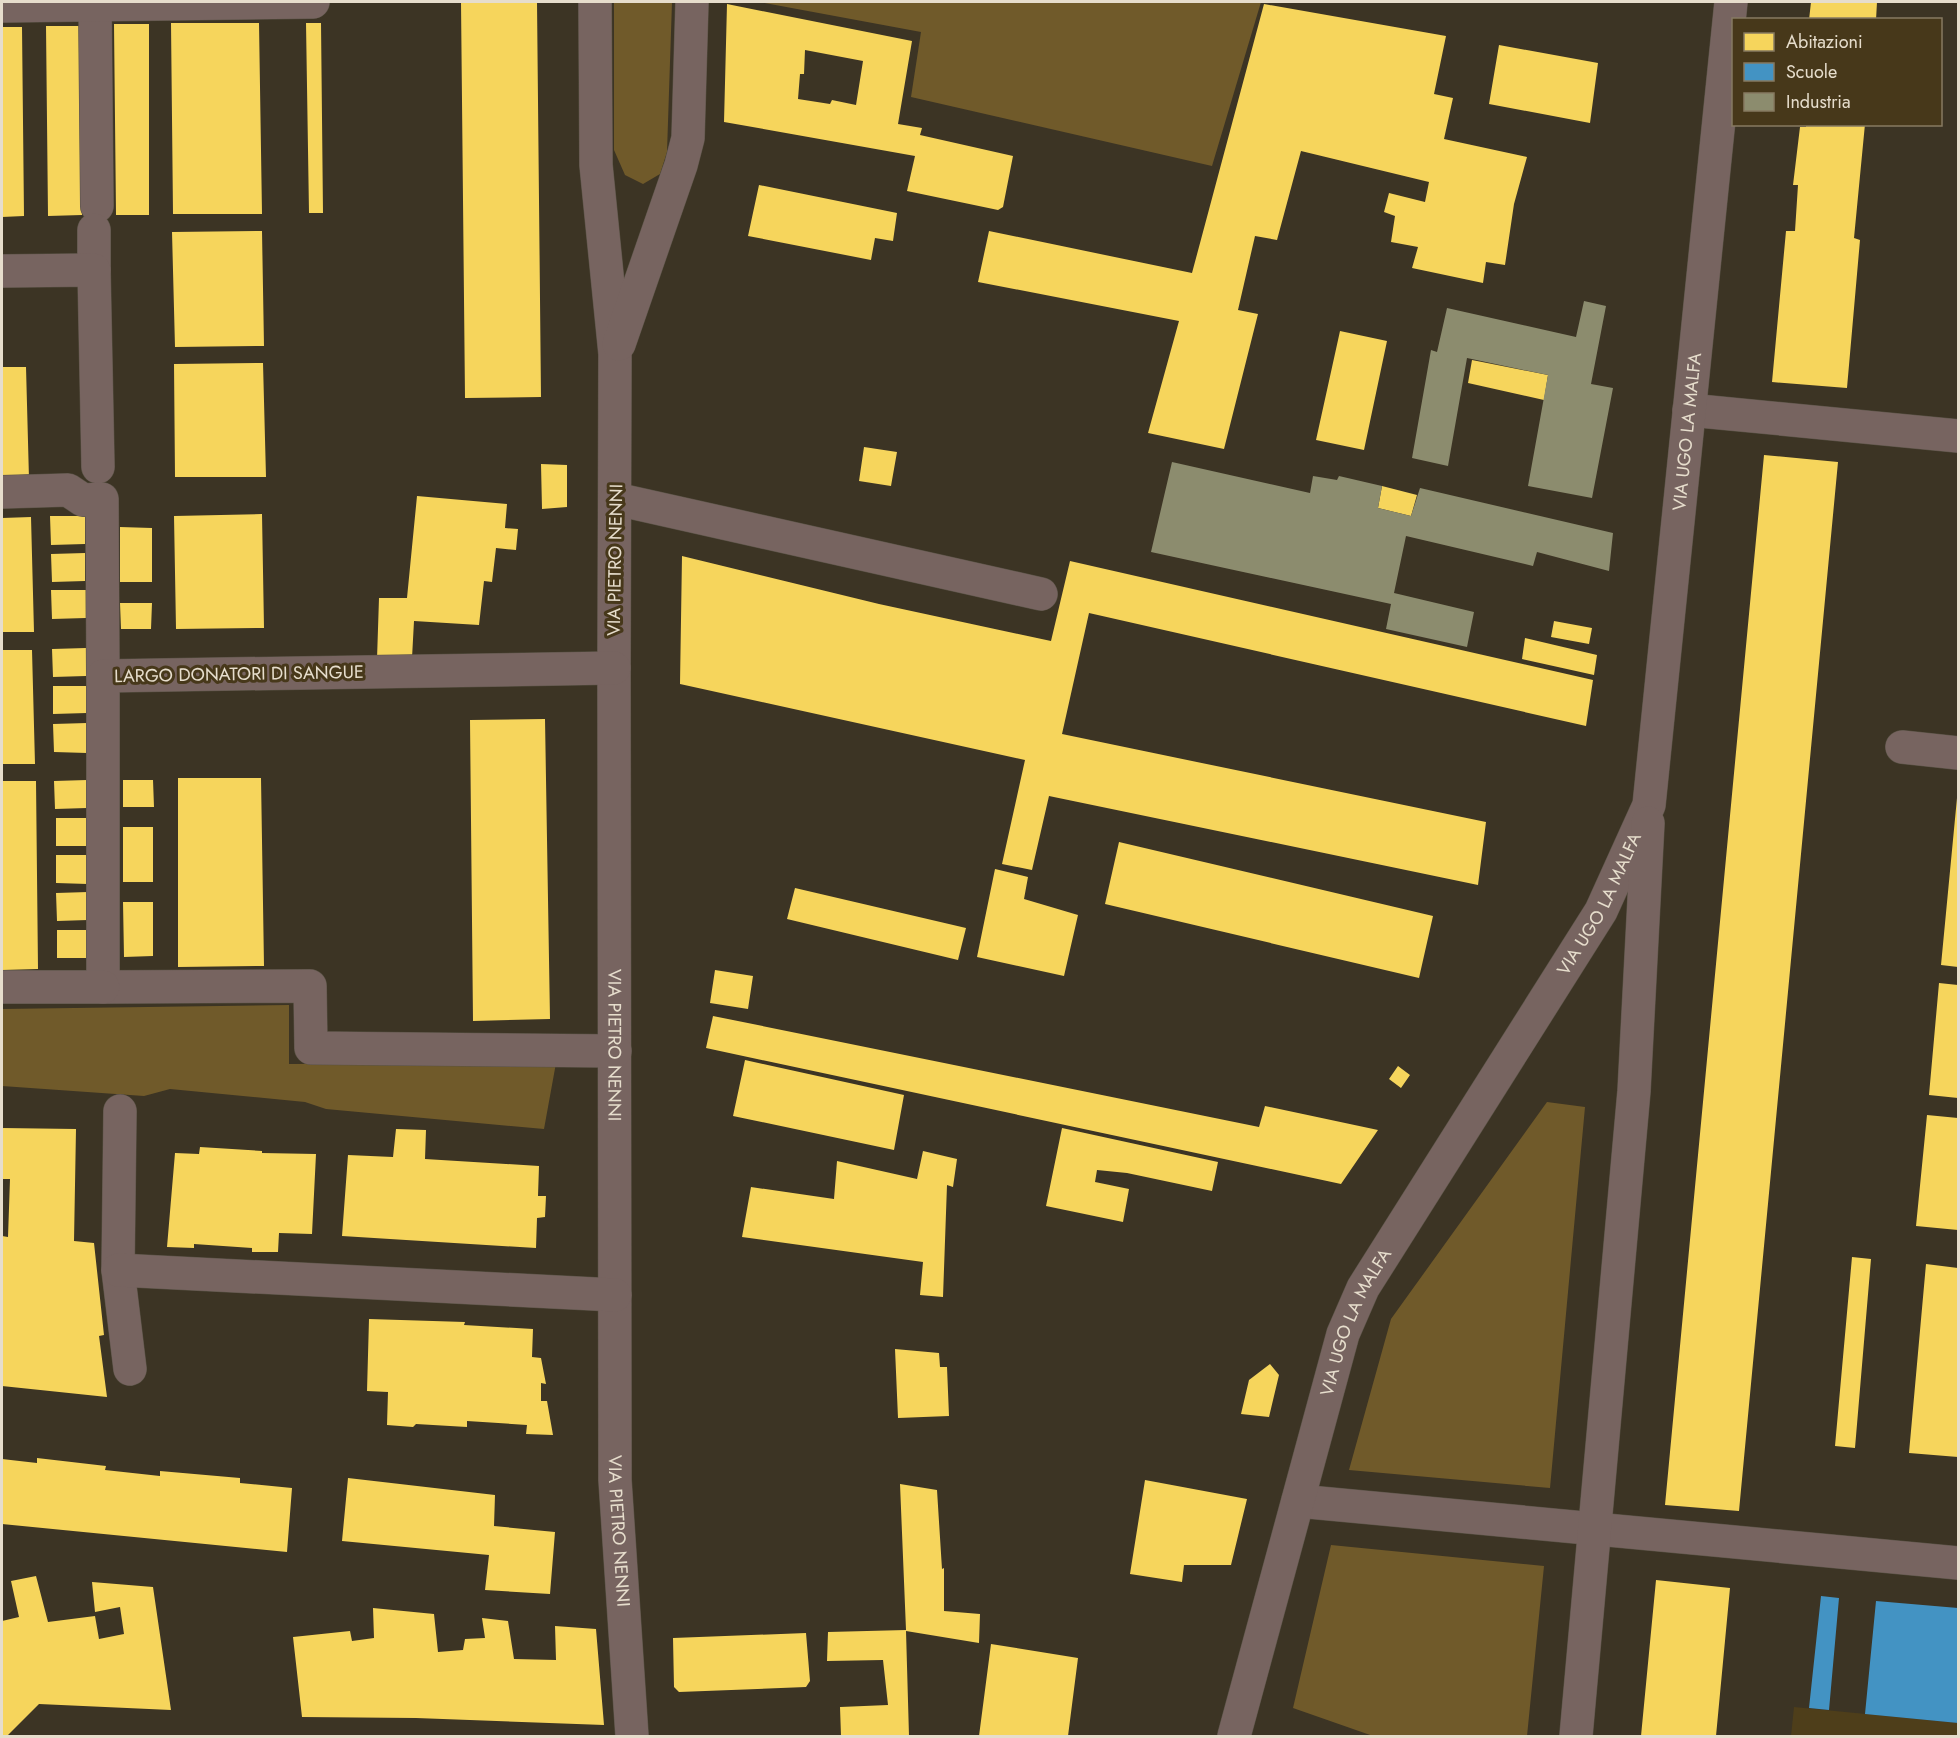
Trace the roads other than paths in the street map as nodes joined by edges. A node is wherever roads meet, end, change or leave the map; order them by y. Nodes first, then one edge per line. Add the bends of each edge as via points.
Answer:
1 (313, 2) edge
2 (595, 2) edge
3 (693, 2) edge
4 (1731, 2) edge
5 (95, 3) edge
6 (2, 6) edge
7 (94, 270) junction
8 (2, 271) edge
9 (615, 354) junction
10 (1689, 410) junction
11 (1959, 436) edge
12 (98, 467) dead end
13 (2, 492) edge
14 (616, 499) junction
15 (1041, 594) dead end
16 (614, 668) junction
17 (103, 676) junction
18 (1902, 747) dead end
19 (1959, 753) edge
20 (1649, 805) junction
21 (2, 987) edge
22 (103, 987) junction
23 (615, 1052) junction
24 (120, 1111) dead end
25 (118, 1270) junction
26 (615, 1295) junction
27 (130, 1369) dead end
28 (1298, 1502) junction
29 (1594, 1530) junction
30 (1959, 1563) edge
31 (632, 1737) edge
32 (1234, 1737) edge
33 (1576, 1737) edge

1 - 5 street
2 - 9 street, VIA PIETRO NENNI via 596,165
3 - 9 street, VIA PIETRO NENNI via 688,138
4 - 10 street, VIA UGO LA MALFA
5 - 6 street
5 - 7 street
7 - 8 street
7 - 12 street
9 - 14 street, VIA PIETRO NENNI
10 - 11 street
10 - 20 street, VIA UGO LA MALFA
13 - 17 street via 68,490 83,500 102,499
14 - 15 street
14 - 16 street, VIA PIETRO NENNI
16 - 17 street, LARGO DONATORI DI SANGUE
16 - 23 street, VIA PIETRO NENNI
17 - 22 street, LARGO DONATORI DI SANGUE
18 - 19 street
20 - 28 street, VIA UGO LA MALFA via 1601,911 1363,1288 1343,1334
20 - 29 street via 1634,1091
21 - 22 street
22 - 23 street via 310,986 311,1048
23 - 26 street, VIA PIETRO NENNI
24 - 25 street
25 - 26 street
25 - 27 street
26 - 31 street, VIA PIETRO NENNI via 615,1480
28 - 29 street
28 - 32 street, VIA UGO LA MALFA
29 - 30 street
29 - 33 street

